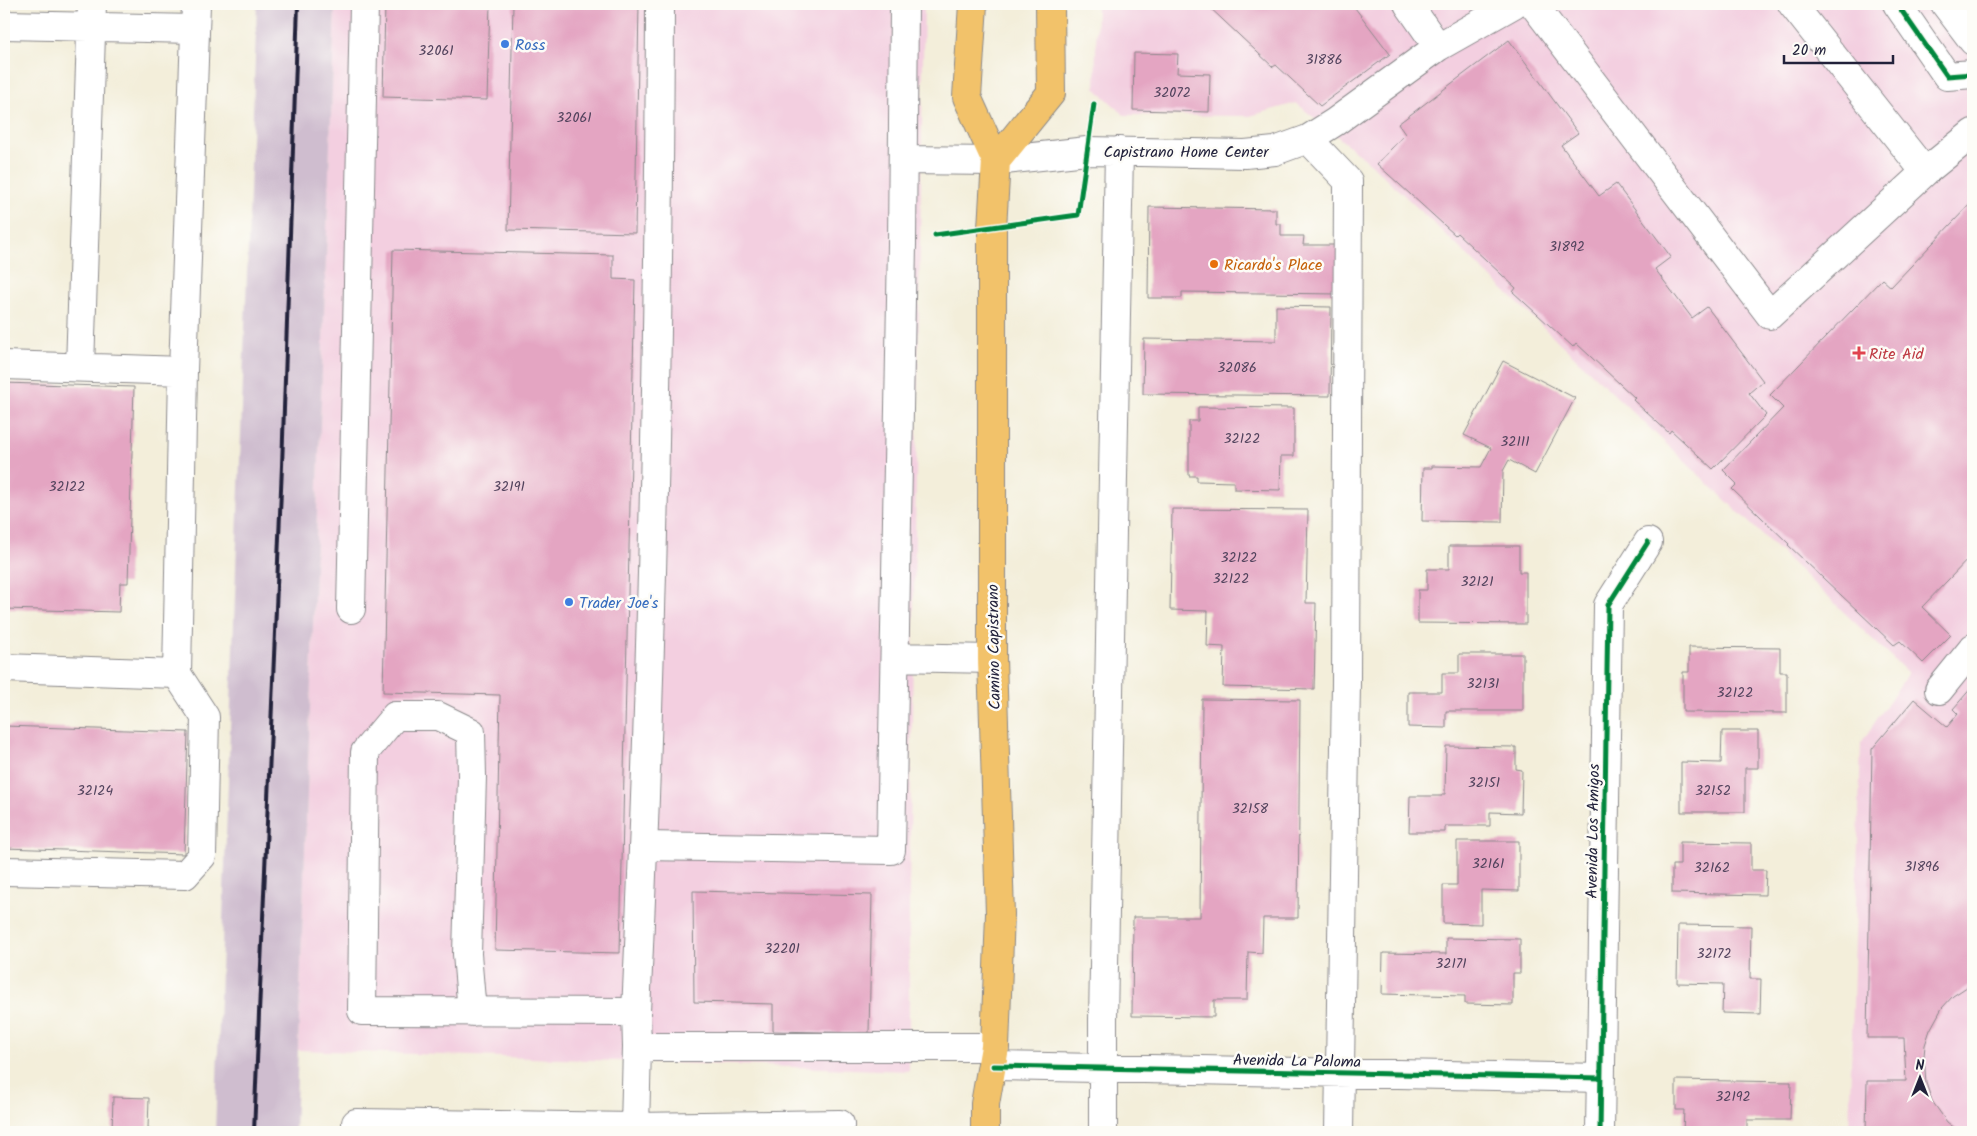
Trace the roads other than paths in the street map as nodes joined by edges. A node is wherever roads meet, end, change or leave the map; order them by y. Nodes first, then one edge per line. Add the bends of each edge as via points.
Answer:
1 (364, 4) edge
2 (660, 4) edge
3 (904, 4) edge
4 (972, 4) edge
5 (1050, 4) edge
6 (1408, 4) edge
7 (1514, 4) edge
8 (1533, 4) edge
9 (1792, 4) edge
10 (1897, 4) edge
11 (1945, 4) edge
12 (91, 15) edge
13 (196, 16) edge
14 (4, 25) edge
15 (1973, 41) edge
16 (1438, 47) junction
17 (1973, 74) edge
18 (1973, 134) edge
19 (1308, 139) junction
20 (1119, 151) junction
21 (903, 160) junction
22 (996, 161) junction
23 (1925, 172) junction
24 (4, 365) edge
25 (80, 367) junction
26 (182, 371) junction
27 (1648, 542) dead end
28 (350, 609) dead end
29 (1973, 648) edge
30 (895, 657) junction
31 (992, 659) junction
32 (4, 668) edge
33 (178, 674) junction
34 (1939, 690) dead end
35 (643, 846) junction
36 (4, 871) edge
37 (472, 1012) junction
38 (636, 1012) junction
39 (637, 1046) junction
40 (994, 1056) junction
41 (1104, 1068) junction
42 (1340, 1074) junction
43 (1601, 1078) junction
44 (635, 1130) edge
45 (356, 1132) edge
46 (840, 1132) edge
47 (985, 1132) edge
48 (1103, 1132) edge
49 (1339, 1132) edge
50 (1600, 1132) edge

1 - 28 street
2 - 35 street via 651,646
3 - 21 street
4 - 22 main road, Camino Capistrano via 967,97
5 - 22 main road via 1051,93
6 - 16 street
7 - 16 street, Capistrano Home Center
8 - 23 street via 1770,315
9 - 23 street
10 - 17 street via 1947,76
11 - 15 street
12 - 13 street
12 - 14 street
12 - 25 street
13 - 26 street
16 - 19 street, Capistrano Home Center
18 - 23 street
19 - 20 street, Capistrano Home Center via 1275,151 1245,154
19 - 42 street via 1348,181
20 - 22 street, Capistrano Home Center via 1087,151
20 - 41 street
21 - 22 street, Capistrano Home Center
21 - 30 street
22 - 31 main road, Camino Capistrano via 992,228
24 - 25 street
25 - 26 street
26 - 33 street
27 - 43 street, Avenida Los Amigos via 1608,605
29 - 34 street
30 - 31 street
30 - 35 street via 891,850
31 - 40 main road, Camino Capistrano via 1000,914
32 - 33 street
33 - 36 street via 205,717 202,856 184,875
35 - 38 street
37 - 37 street via 362,1010 365,752 395,716 438,716 471,732 467,954
37 - 38 street
38 - 39 street
39 - 40 street, Avenida La Paloma
39 - 44 street
40 - 41 street, Avenida La Paloma
40 - 47 main road, Camino Capistrano
41 - 42 street, Avenida La Paloma
41 - 48 street
42 - 43 street, Avenida La Paloma
42 - 49 street
43 - 50 street, Avenida Los Amigos
44 - 45 street via 356,1123
44 - 46 street via 840,1124

